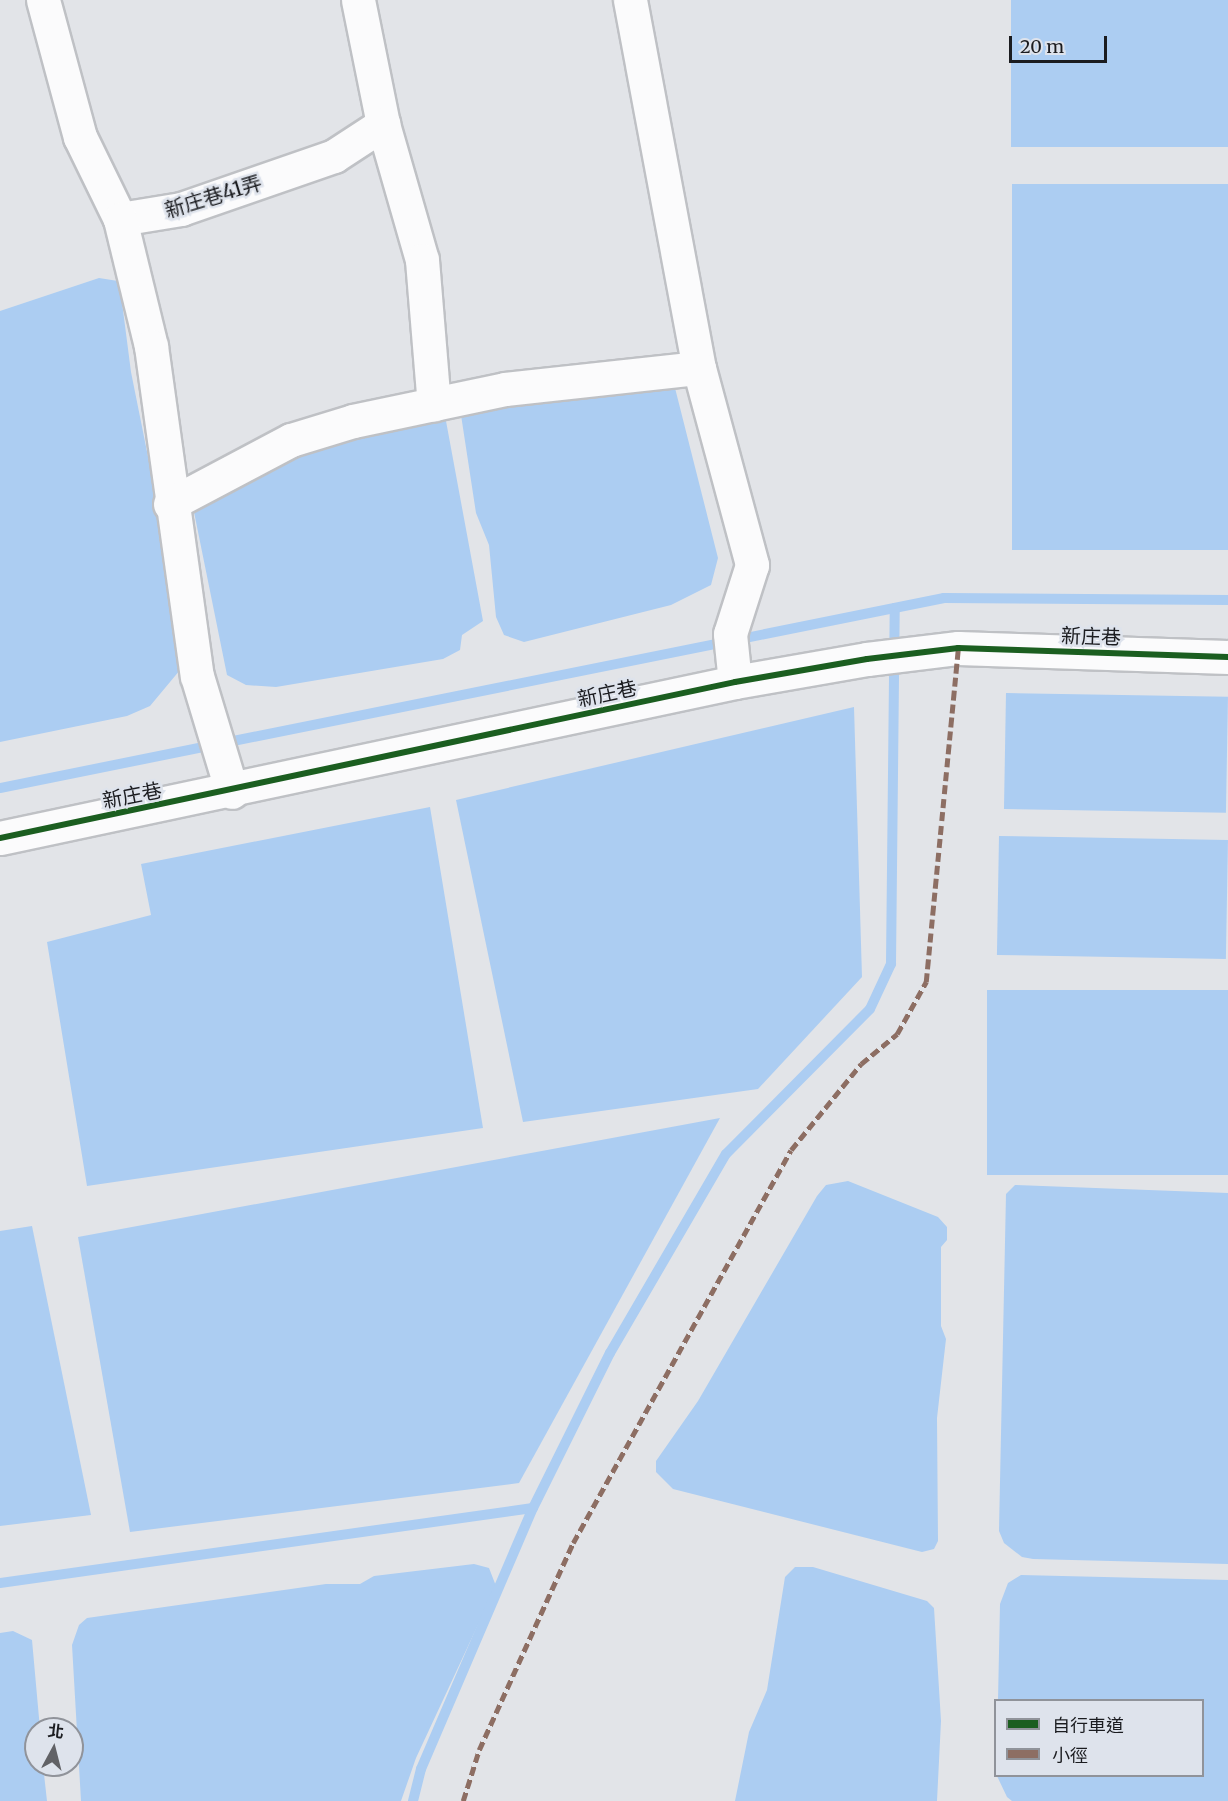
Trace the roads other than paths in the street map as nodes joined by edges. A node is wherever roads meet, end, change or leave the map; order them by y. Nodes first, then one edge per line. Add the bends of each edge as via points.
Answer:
1 (43, 0) edge
2 (358, 0) edge
3 (630, 0) edge
4 (383, 124) junction
5 (120, 219) junction
6 (699, 368) junction
7 (434, 405) junction
8 (170, 504) junction
9 (1228, 657) edge
10 (735, 682) junction
11 (232, 792) junction
12 (0, 838) edge

1 - 5 street via 80,137
2 - 4 street
3 - 6 street
4 - 5 street, 新庄巷41弄 via 334,156 181,210
4 - 7 street via 422,260
5 - 8 street via 151,346
6 - 7 street via 505,389
6 - 10 street via 752,565 730,634
7 - 8 street via 352,421 291,440
8 - 11 street via 197,676
9 - 10 street, 新庄巷 via 958,648
10 - 11 street, 新庄巷
11 - 12 street, 新庄巷

